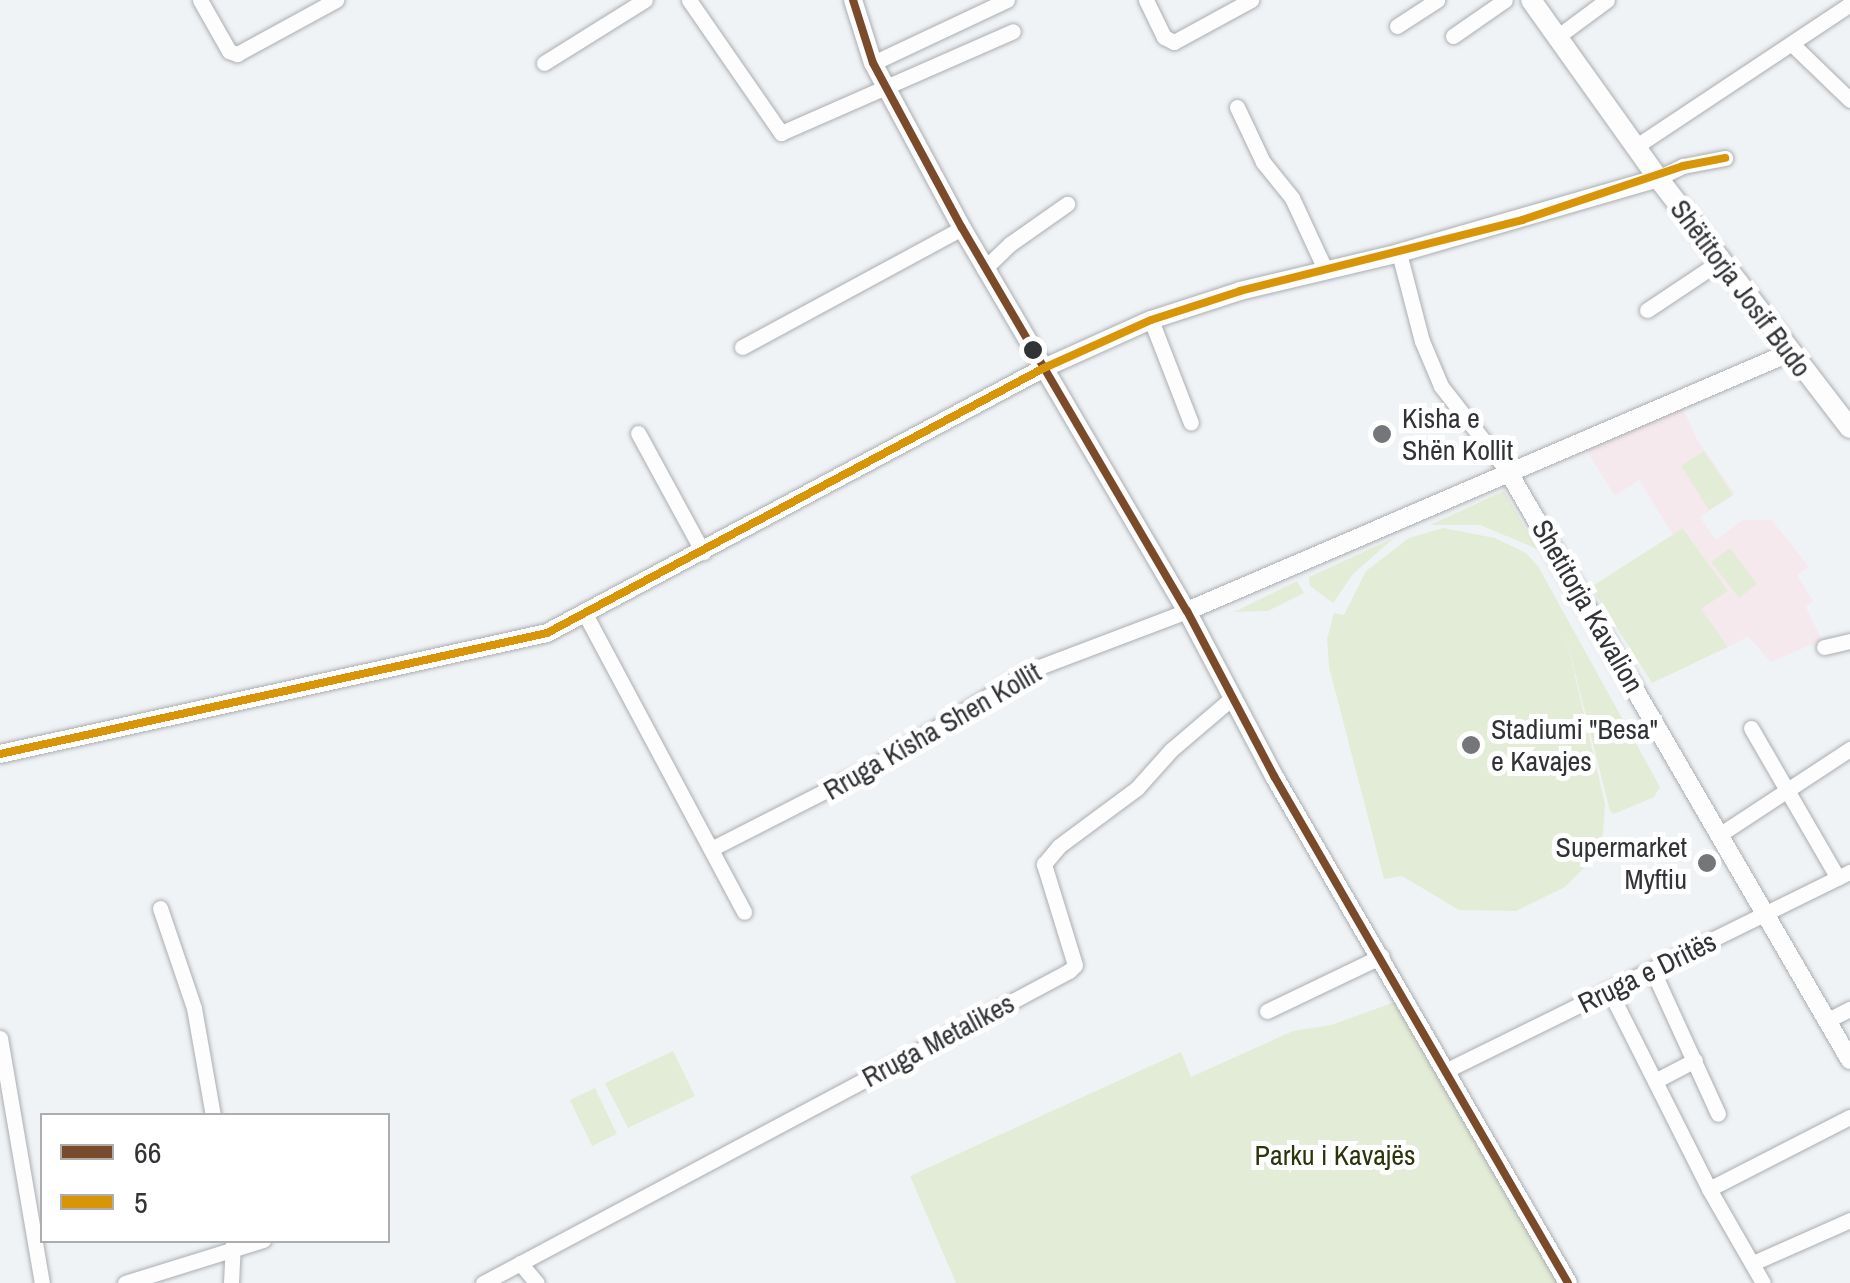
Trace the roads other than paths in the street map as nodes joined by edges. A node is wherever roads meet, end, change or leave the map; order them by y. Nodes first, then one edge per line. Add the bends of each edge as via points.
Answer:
1 (200, 0) edge
2 (336, 0) edge
3 (645, 0) edge
4 (689, 0) edge
5 (854, 0) edge
6 (1008, 0) edge
7 (1146, 0) edge
8 (1251, 0) edge
9 (1437, 0) edge
10 (1505, 0) edge
11 (1530, 0) edge
12 (1607, 0) edge
13 (1850, 4) edge
14 (1397, 26) dead end
15 (1013, 31) dead end
16 (1453, 36) dead end
17 (1557, 37) junction
18 (1793, 45) junction
19 (544, 63) dead end
20 (873, 63) junction
21 (885, 86) junction
22 (1850, 100) edge
23 (1236, 107) dead end
24 (1635, 147) junction
25 (1725, 158) dead end
26 (1658, 178) junction
27 (1067, 204) dead end
28 (962, 228) junction
29 (1398, 253) junction
30 (1722, 260) junction
31 (984, 269) junction
32 (1325, 269) junction
33 (1647, 310) dead end
34 (1151, 320) junction
35 (742, 347) dead end
36 (1791, 352) junction
37 (1044, 368) junction
38 (1191, 423) dead end
39 (1850, 428) edge
40 (638, 433) dead end
41 (1509, 473) junction
42 (703, 552) junction
43 (1186, 610) junction
44 (584, 612) junction
45 (1850, 641) edge
46 (1824, 647) dead end
47 (1234, 697) junction
48 (1752, 728) dead end
49 (1850, 749) edge
50 (0, 754) edge
51 (1786, 790) junction
52 (1719, 836) junction
53 (711, 849) junction
54 (1844, 875) edge
55 (160, 908) dead end
56 (744, 912) dead end
57 (1766, 915) junction
58 (1382, 956) junction
59 (1652, 969) junction
60 (1609, 990) junction
61 (1850, 1010) edge
62 (1267, 1011) dead end
63 (1826, 1021) junction
64 (0, 1038) edge
65 (1694, 1060) junction
66 (1850, 1060) edge
67 (1445, 1072) junction
68 (1655, 1081) junction
69 (212, 1113) edge
70 (1718, 1114) dead end
71 (1850, 1117) edge
72 (1710, 1189) junction
73 (1850, 1220) edge
74 (233, 1246) edge
75 (520, 1262) junction
76 (1753, 1263) junction
77 (42, 1283) edge
78 (125, 1283) edge
79 (231, 1283) edge
80 (483, 1283) edge
81 (537, 1283) edge
82 (1568, 1283) edge
83 (1763, 1283) edge

1 - 2 street via 237,54
3 - 19 street
4 - 21 street via 781,132
5 - 20 street
6 - 20 street
7 - 8 street via 1164,37 1174,42
9 - 14 street
10 - 16 street
11 - 17 main road, Shëtitorja Josif Budo
12 - 17 street
13 - 18 street
15 - 21 street
17 - 24 main road, Shëtitorja Josif Budo
18 - 22 street
18 - 24 street
20 - 21 street
21 - 28 street
23 - 32 street via 1263,162 1292,198
24 - 26 main road, Shëtitorja Josif Budo
25 - 26 street
26 - 29 street
26 - 30 main road, Shëtitorja Josif Budo
27 - 31 street
28 - 31 street
28 - 35 street
29 - 32 street
29 - 41 street, Shetitorja Kavalion via 1441,386
30 - 33 street
30 - 36 main road, Shëtitorja Josif Budo
31 - 37 street
32 - 34 street
34 - 37 street
34 - 38 street
36 - 39 main road, Shëtitorja Josif Budo
36 - 41 street, Rruga Kisha Shen Kollit
37 - 42 street
37 - 43 street
40 - 42 street
41 - 43 street, Rruga Kisha Shen Kollit
41 - 52 street, Shetitorja Kavalion
42 - 44 street
43 - 47 street
43 - 53 street, Rruga Kisha Shen Kollit via 1031,670 872,768
44 - 50 street via 524,641
44 - 53 street
45 - 46 street
47 - 58 street
47 - 75 street, Rruga Metalikes via 1044,864 1075,965 1069,970
48 - 51 street
49 - 51 street
51 - 52 street
51 - 54 street
52 - 57 street, Shetitorja Kavalion
53 - 56 street
54 - 57 street, Rruga e Dritës
55 - 69 street via 194,1008
57 - 59 street, Rruga e Dritës
57 - 63 street, Shetitorja Kavalion
58 - 62 street
58 - 67 street
59 - 60 street, Rruga e Dritës
59 - 65 street
60 - 67 street, Rruga e Dritës
60 - 68 street
61 - 63 street
63 - 66 street, Shetitorja Kavalion
64 - 77 street
65 - 68 street
65 - 70 street
67 - 82 street
68 - 72 street
71 - 72 street
72 - 76 street
73 - 76 street
74 - 78 street
74 - 79 street
75 - 80 street, Rruga Metalikes
75 - 81 street
76 - 83 street

